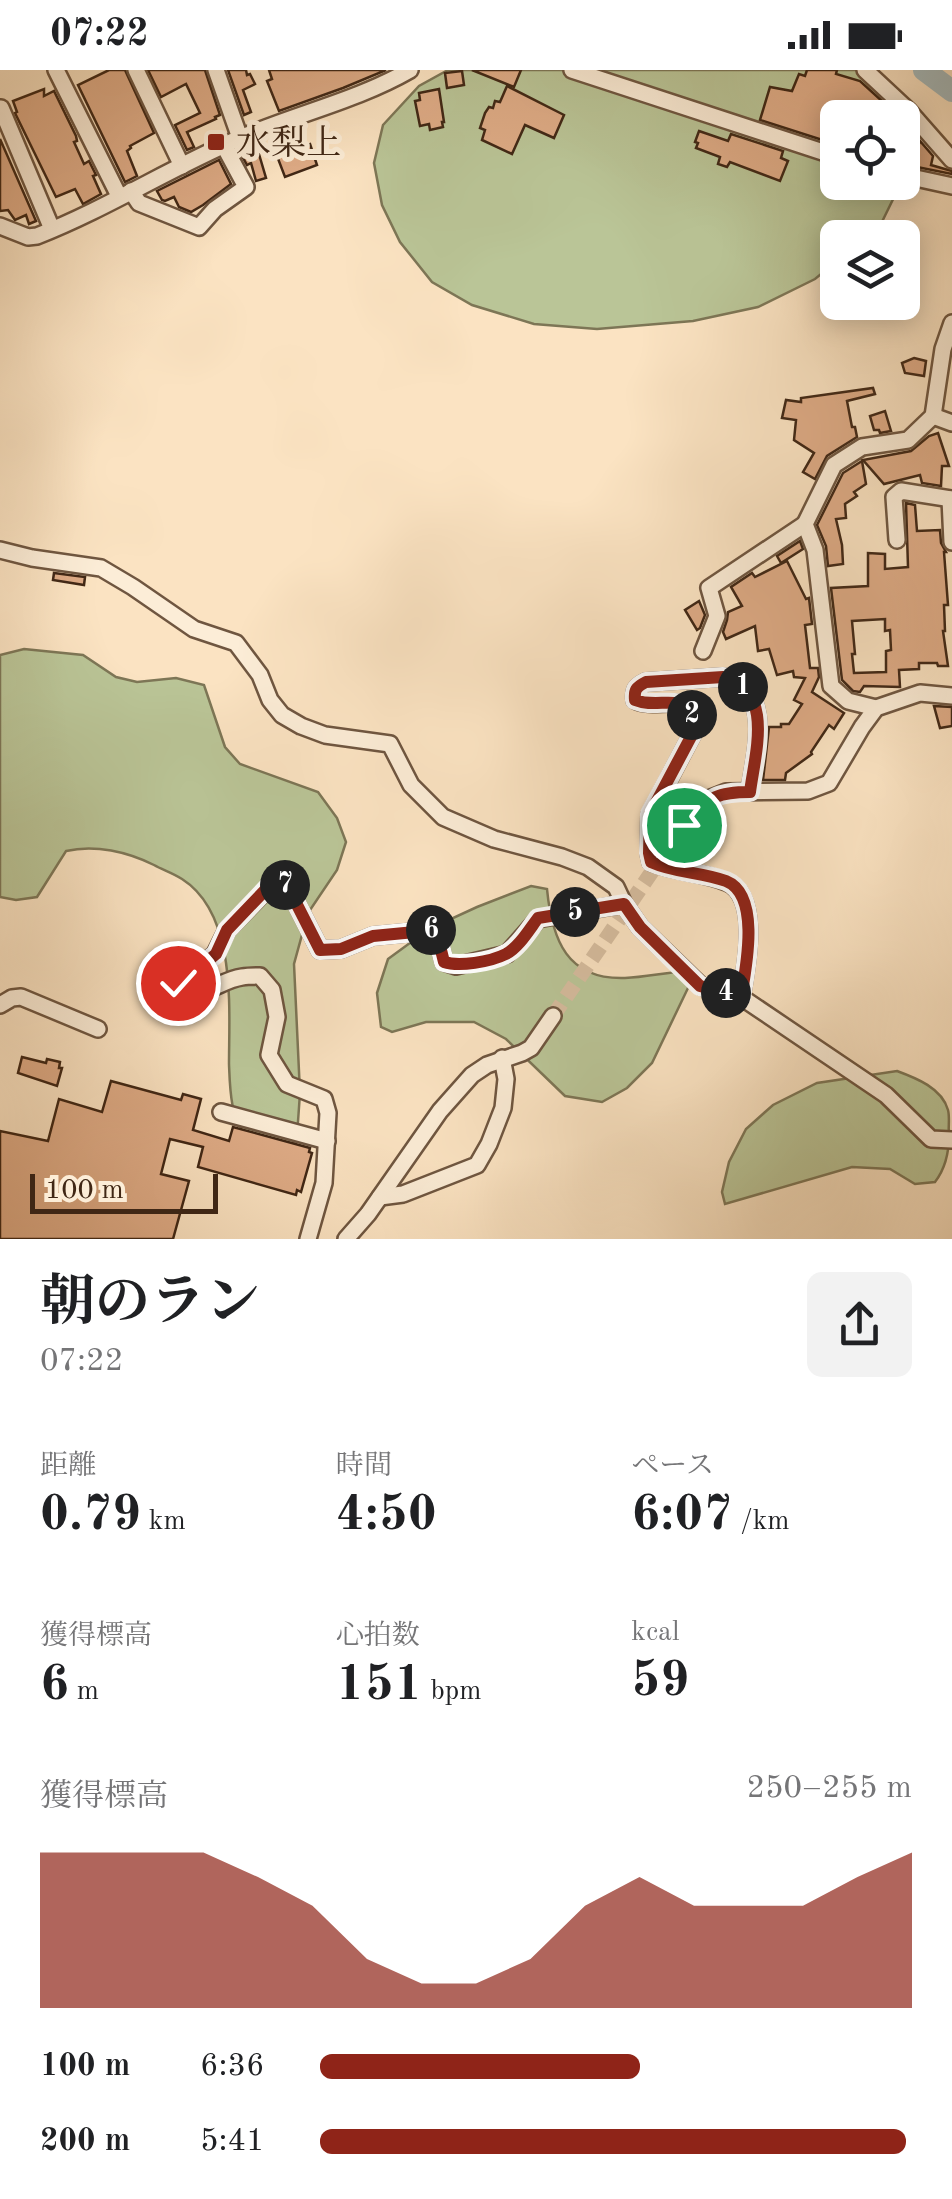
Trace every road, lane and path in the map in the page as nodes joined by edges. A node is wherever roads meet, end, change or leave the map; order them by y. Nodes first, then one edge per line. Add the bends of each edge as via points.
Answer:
1 (56, 70) edge
2 (136, 70) edge
3 (216, 70) edge
4 (410, 70) edge
5 (572, 70) edge
6 (865, 70) edge
7 (897, 100) edge
8 (1, 108) edge
9 (920, 119) edge
10 (920, 124) edge
11 (240, 138) junction
12 (952, 143) edge
13 (224, 146) junction
14 (820, 151) edge
15 (952, 160) edge
16 (182, 166) junction
17 (920, 179) edge
18 (952, 186) edge
19 (125, 194) junction
20 (0, 226) edge
21 (52, 229) junction
22 (952, 324) edge
23 (933, 416) junction
24 (952, 422) edge
25 (951, 499) edge
26 (805, 524) junction
27 (897, 540) dead end
28 (952, 542) edge
29 (0, 550) edge
30 (703, 652) dead end
31 (952, 696) edge
32 (876, 708) junction
33 (750, 792) junction
34 (684, 825) tunnel mouth
35 (624, 904) junction
36 (741, 997) junction
37 (0, 1005) edge
38 (552, 1016) tunnel mouth
39 (98, 1029) dead end
40 (502, 1058) junction
41 (221, 1112) dead end
42 (952, 1140) edge
43 (327, 1141) junction
44 (380, 1197) junction
45 (308, 1239) edge
46 (346, 1239) edge

1 - 19 street
2 - 16 street
3 - 11 street
4 - 11 street
5 - 14 street
6 - 7 street
8 - 21 street
9 - 12 street
10 - 15 street
11 - 13 street
13 - 16 street
13 - 19 street via 246,186 199,227
16 - 19 street
17 - 18 street
19 - 21 street
20 - 21 street via 28,237
22 - 23 street
23 - 24 street
23 - 26 street via 908,440 862,447 834,466
25 - 27 street via 901,492 894,498
25 - 28 street
26 - 30 street via 709,588 717,616
26 - 32 street via 815,550 830,686 848,701
29 - 35 street via 101,568 194,629 236,643 282,715 325,735 390,744 411,785 443,817 588,868 616,887
31 - 32 street via 920,693
32 - 33 street via 829,782 808,791
33 - 34 street via 711,798
33 - 36 street via 758,730 757,706 747,690 723,677 637,686 635,700 678,702 694,719 650,814 649,853 664,868 724,880 744,899 748,955
35 - 36 street via 700,986
35 - 43 street via 538,918 507,954 456,966 444,962 436,930 320,950 289,889 270,885 227,930 216,954 204,964 179,966 178,983 205,992 260,976 272,990 277,1017 269,1054 287,1084 324,1099
36 - 42 street via 886,1095 931,1139
37 - 39 street via 21,997
38 - 40 street via 531,1048
40 - 44 street via 472,1075 440,1111
40 - 44 street via 503,1108 477,1165
41 - 43 street
43 - 45 street via 324,1183
44 - 46 street

